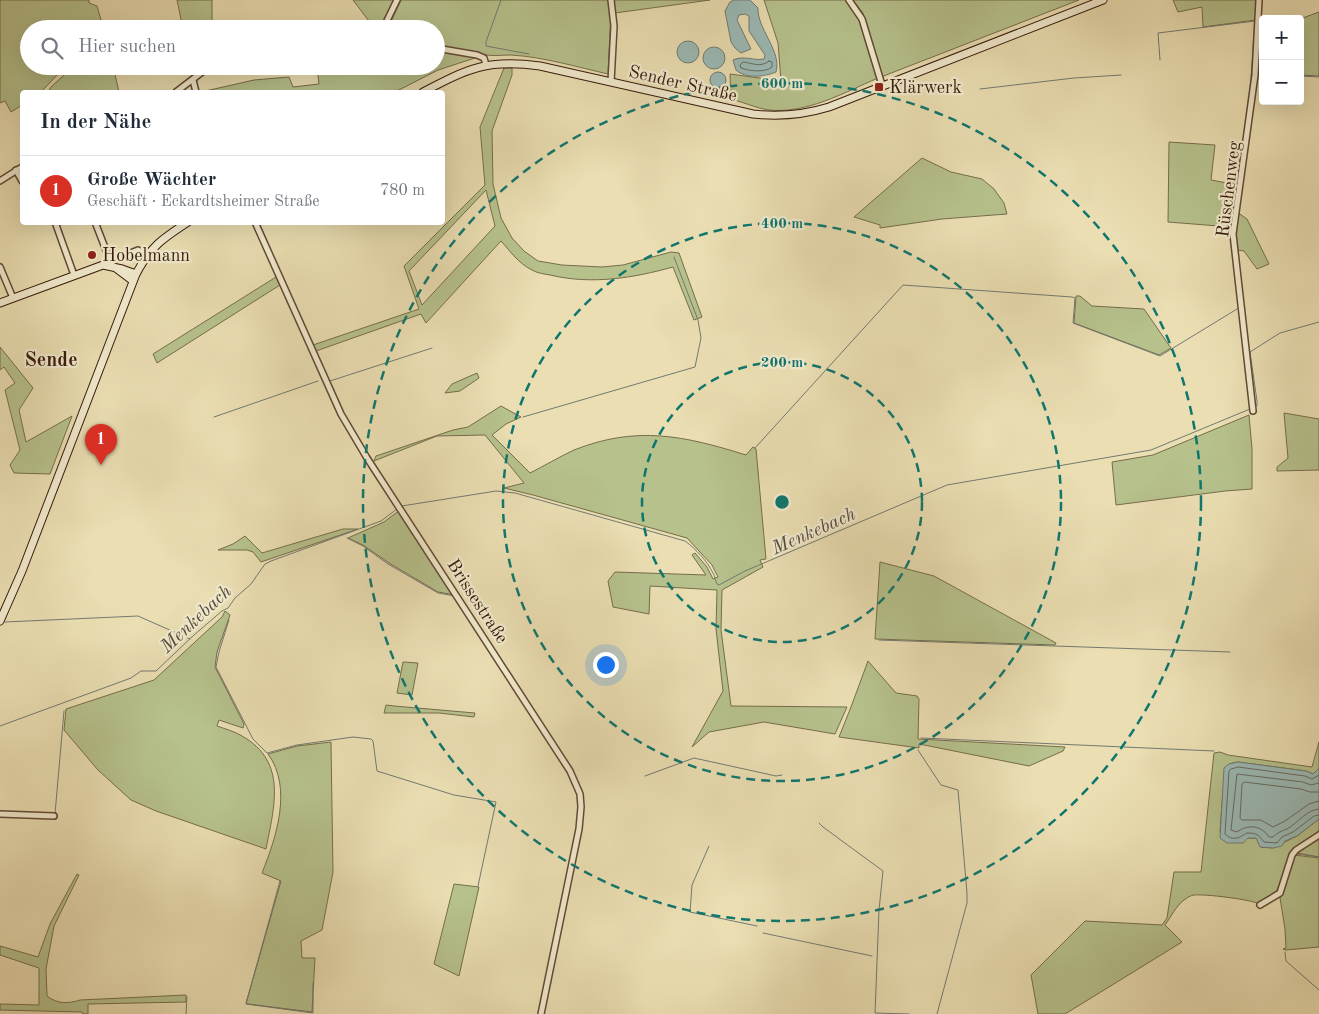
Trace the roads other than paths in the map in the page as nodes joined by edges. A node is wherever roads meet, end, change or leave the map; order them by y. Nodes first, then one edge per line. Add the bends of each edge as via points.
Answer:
1 (397, 0) edge
2 (611, 0) edge
3 (849, 0) edge
4 (1103, 0) edge
5 (1259, 0) edge
6 (387, 20) edge
7 (445, 50) edge
8 (486, 64) junction
9 (199, 75) edge
10 (193, 80) junction
11 (611, 82) junction
12 (882, 85) junction
13 (179, 90) edge
14 (196, 90) edge
15 (427, 90) edge
16 (20, 168) edge
17 (16, 170) junction
18 (20, 177) edge
19 (0, 181) edge
20 (57, 225) edge
21 (96, 225) edge
22 (184, 225) edge
23 (256, 225) edge
24 (148, 254) junction
25 (112, 266) junction
26 (0, 267) edge
27 (74, 275) junction
28 (134, 277) junction
29 (13, 298) junction
30 (0, 303) edge
31 (1253, 410) dead end
32 (0, 621) edge
33 (0, 814) edge
34 (54, 816) dead end
35 (1319, 835) edge
36 (1260, 905) dead end
37 (542, 1014) edge

1 - 6 street
2 - 11 street via 614,26
3 - 12 street via 862,19
4 - 12 main road, Sender Straße
5 - 31 street, Rüschenweg via 1255,75 1233,234
7 - 8 street via 478,55
8 - 11 main road, Sender Straße via 523,64
8 - 15 main road, Sender Straße
9 - 10 street
10 - 13 street
10 - 14 street
11 - 12 main road, Sender Straße via 753,114 782,116 829,107
16 - 17 street
17 - 18 street
17 - 19 street
20 - 27 street
21 - 25 street
22 - 24 main road via 156,244
23 - 37 street, Brissestraße via 341,414 539,720 576,783 581,807 580,829
24 - 25 street via 138,250 115,259
24 - 28 main road
25 - 27 main road via 95,267
25 - 28 main road
26 - 29 street
27 - 29 main road
28 - 32 main road via 26,562
29 - 30 main road
33 - 34 street
35 - 36 street via 1296,850 1280,893

